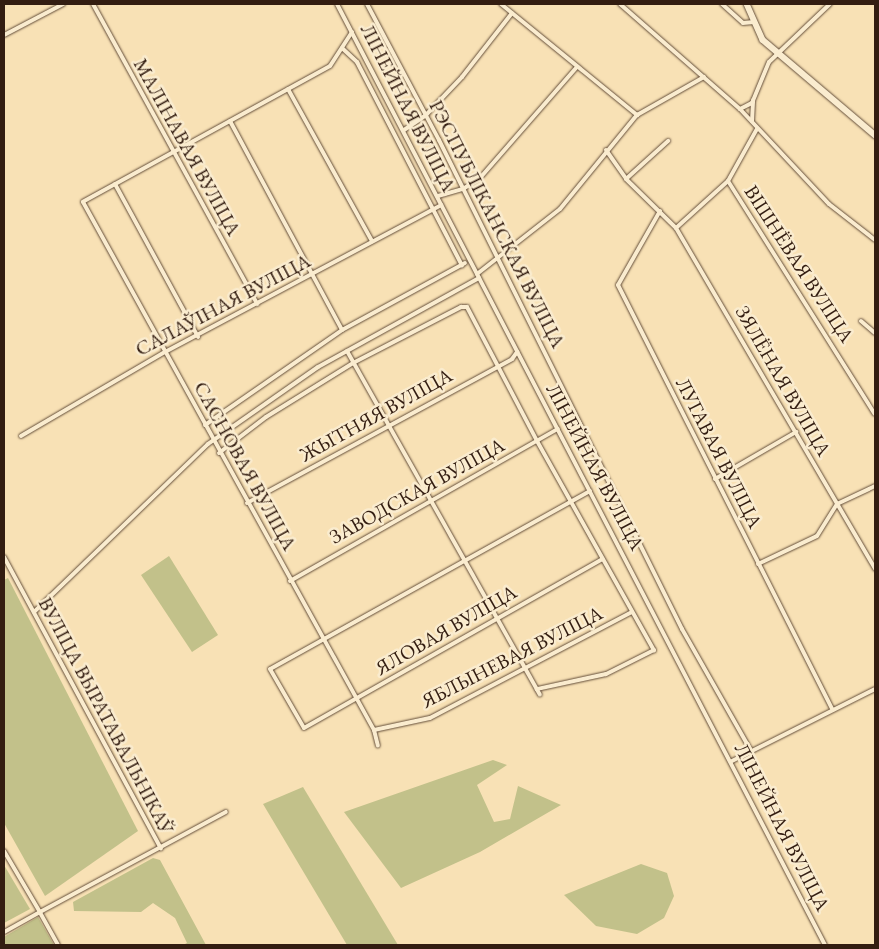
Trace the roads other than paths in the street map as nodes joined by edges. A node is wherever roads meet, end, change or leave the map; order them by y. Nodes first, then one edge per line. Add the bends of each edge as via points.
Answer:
1 (63, 4) edge
2 (93, 4) edge
3 (337, 4) edge
4 (367, 4) edge
5 (501, 4) edge
6 (620, 4) edge
7 (722, 4) edge
8 (747, 4) edge
9 (830, 4) edge
10 (512, 13) junction
11 (754, 22) junction
12 (352, 32) junction
13 (4, 35) edge
14 (342, 48) junction
15 (778, 54) junction
16 (577, 67) junction
17 (704, 77) junction
18 (288, 89) junction
19 (752, 100) junction
20 (740, 109) junction
21 (638, 115) junction
22 (425, 116) junction
23 (230, 121) junction
24 (404, 130) junction
25 (758, 131) junction
26 (875, 135) edge
27 (668, 140) dead end
28 (606, 150) junction
29 (172, 153) junction
30 (626, 179) junction
31 (728, 181) junction
32 (115, 184) junction
33 (463, 189) junction
34 (438, 196) junction
35 (441, 205) junction
36 (432, 208) junction
37 (660, 212) junction
38 (676, 228) junction
39 (875, 240) edge
40 (372, 241) junction
41 (497, 259) junction
42 (312, 274) junction
43 (478, 276) junction
44 (257, 304) junction
45 (862, 321) dead end
46 (342, 330) junction
47 (875, 333) edge
48 (198, 337) junction
49 (347, 351) junction
50 (165, 352) junction
51 (517, 352) junction
52 (353, 363) junction
53 (498, 366) junction
54 (875, 414) edge
55 (204, 424) junction
56 (388, 425) junction
57 (558, 429) junction
58 (796, 432) junction
59 (21, 436) dead end
60 (537, 441) junction
61 (213, 442) junction
62 (219, 453) junction
63 (715, 479) junction
64 (875, 486) edge
65 (590, 491) junction
66 (431, 500) junction
67 (571, 502) junction
68 (247, 503) junction
69 (838, 504) junction
70 (4, 557) edge
71 (603, 559) junction
72 (465, 561) junction
73 (758, 564) junction
74 (875, 569) edge
75 (290, 581) junction
76 (34, 612) junction
77 (632, 612) junction
78 (496, 618) junction
79 (323, 639) junction
80 (526, 669) junction
81 (537, 689) junction
82 (875, 689) edge
83 (540, 695) dead end
84 (356, 698) junction
85 (833, 710) junction
86 (374, 730) junction
87 (378, 746) dead end
88 (751, 751) junction
89 (732, 761) junction
90 (226, 812) dead end
91 (161, 848) junction
92 (4, 852) edge
93 (40, 912) junction
94 (4, 932) edge
95 (58, 945) edge
96 (826, 945) edge

1 - 13 street
2 - 29 street, МАЛІНАВАЯ ВУЛІЦА
3 - 12 street, ЛІНЕЙНАЯ ВУЛІЦА
4 - 22 street, РЭСПУБЛІКАНСКАЯ ВУЛІЦА
5 - 10 street
6 - 17 street
7 - 11 street via 743,23
8 - 11 main road
9 - 15 street
10 - 16 street
10 - 22 street via 462,77
11 - 15 main road via 763,40
12 - 14 street
12 - 24 street, ЛІНЕЙНАЯ ВУЛІЦА
14 - 18 street via 330,66
14 - 36 street, ЛІНЕЙНАЯ ВУЛІЦА via 357,62
15 - 19 street via 769,62
15 - 26 main road
16 - 21 street
16 - 33 street via 480,178
17 - 20 street
17 - 21 street
18 - 23 street
18 - 40 street
19 - 20 street via 746,108
19 - 25 street via 751,120
20 - 25 street
21 - 28 street
22 - 24 street
22 - 33 street, РЭСПУБЛІКАНСКАЯ ВУЛІЦА
23 - 29 street
23 - 42 street
24 - 34 street, ЛІНЕЙНАЯ ВУЛІЦА
25 - 31 street
25 - 39 street via 829,204
27 - 30 street
28 - 30 street, ЗЯЛЁНАЯ ВУЛІЦА
28 - 41 street via 560,209
29 - 32 street
29 - 44 street, МАЛІНАВАЯ ВУЛІЦА
30 - 37 street, ЗЯЛЁНАЯ ВУЛІЦА
31 - 38 street
31 - 54 street, ВІШНЁВАЯ ВУЛІЦА
32 - 48 street
32 - 50 street, САСНОВАЯ ВУЛІЦА via 84,202
33 - 34 street
33 - 41 street, РЭСПУБЛІКАНСКАЯ ВУЛІЦА
34 - 35 street, ЛІНЕЙНАЯ ВУЛІЦА
35 - 36 street, САЛАЎІНАЯ ВУЛІЦА
35 - 43 street, ЛІНЕЙНАЯ ВУЛІЦА
36 - 40 street, САЛАЎІНАЯ ВУЛІЦА
36 - 46 street, ЛІНЕЙНАЯ ВУЛІЦА via 463,264
37 - 38 street, ЗЯЛЁНАЯ ВУЛІЦА
37 - 63 street, ЛУГАВАЯ ВУЛІЦА via 618,285
38 - 58 street, ЗЯЛЁНАЯ ВУЛІЦА
40 - 42 street, САЛАЎІНАЯ ВУЛІЦА
41 - 43 street
41 - 88 street, РЭСПУБЛІКАНСКАЯ ВУЛІЦА via 682,629
42 - 44 street, САЛАЎІНАЯ ВУЛІЦА
42 - 46 street
43 - 49 street
43 - 51 street, ЛІНЕЙНАЯ ВУЛІЦА
44 - 48 street, САЛАЎІНАЯ ВУЛІЦА
45 - 47 street
46 - 55 street
48 - 50 street, САЛАЎІНАЯ ВУЛІЦА
49 - 52 street
49 - 61 street via 318,367
50 - 55 street, САСНОВАЯ ВУЛІЦА
50 - 59 street, САЛАЎІНАЯ ВУЛІЦА
51 - 53 street, ЖЫТНЯЯ ВУЛІЦА
51 - 57 street, ЛІНЕЙНАЯ ВУЛІЦА
52 - 53 street via 461,307 468,307
52 - 56 street
52 - 62 street via 266,417
53 - 56 street, ЖЫТНЯЯ ВУЛІЦА
53 - 60 street
55 - 61 street, САСНОВАЯ ВУЛІЦА
56 - 66 street
56 - 68 street, ЖЫТНЯЯ ВУЛІЦА
57 - 60 street, ЗАВОДСКАЯ ВУЛІЦА
57 - 65 street, ЛІНЕЙНАЯ ВУЛІЦА
58 - 63 street
58 - 69 street, ЗЯЛЁНАЯ ВУЛІЦА
60 - 66 street, ЗАВОДСКАЯ ВУЛІЦА
60 - 67 street
61 - 62 street, САСНОВАЯ ВУЛІЦА
61 - 76 street
62 - 68 street, САСНОВАЯ ВУЛІЦА
63 - 73 street, ЛУГАВАЯ ВУЛІЦА
64 - 69 street
65 - 67 street
65 - 89 street, ЛІНЕЙНАЯ ВУЛІЦА
66 - 72 street
66 - 75 street, ЗАВОДСКАЯ ВУЛІЦА
67 - 71 street
67 - 72 street
68 - 75 street, САСНОВАЯ ВУЛІЦА
69 - 73 street via 817,536
69 - 74 street, ЗЯЛЁНАЯ ВУЛІЦА
70 - 76 street, ВУЛІЦА ВЫРАТАВАЛЬНІКАЎ
71 - 77 street
71 - 78 street, ЯЛОВАЯ ВУЛІЦА
72 - 78 street
72 - 79 street
73 - 85 street, ЛУГАВАЯ ВУЛІЦА
75 - 79 street, САСНОВАЯ ВУЛІЦА
76 - 91 street, ВУЛІЦА ВЫРАТАВАЛЬНІКАЎ
77 - 80 street, ЯБЛЫНЕВАЯ ВУЛІЦА
77 - 81 street via 654,650 606,674
78 - 80 street
78 - 84 street, ЯЛОВАЯ ВУЛІЦА
79 - 84 street, САСНОВАЯ ВУЛІЦА
79 - 84 street, ЯЛОВАЯ ВУЛІЦА via 270,669 304,728
80 - 81 street
80 - 86 street, ЯБЛЫНЕВАЯ ВУЛІЦА via 430,718
81 - 83 street
82 - 85 street
84 - 86 street, САСНОВАЯ ВУЛІЦА
85 - 88 street
86 - 87 street, САСНОВАЯ ВУЛІЦА
88 - 89 street
89 - 96 street, ЛІНЕЙНАЯ ВУЛІЦА
90 - 91 street
91 - 93 street, ВУЛІЦА ВЫРАТАВАЛЬНІКАЎ
92 - 93 street
93 - 94 street, ВУЛІЦА ВЫРАТАВАЛЬНІКАЎ
93 - 95 street

